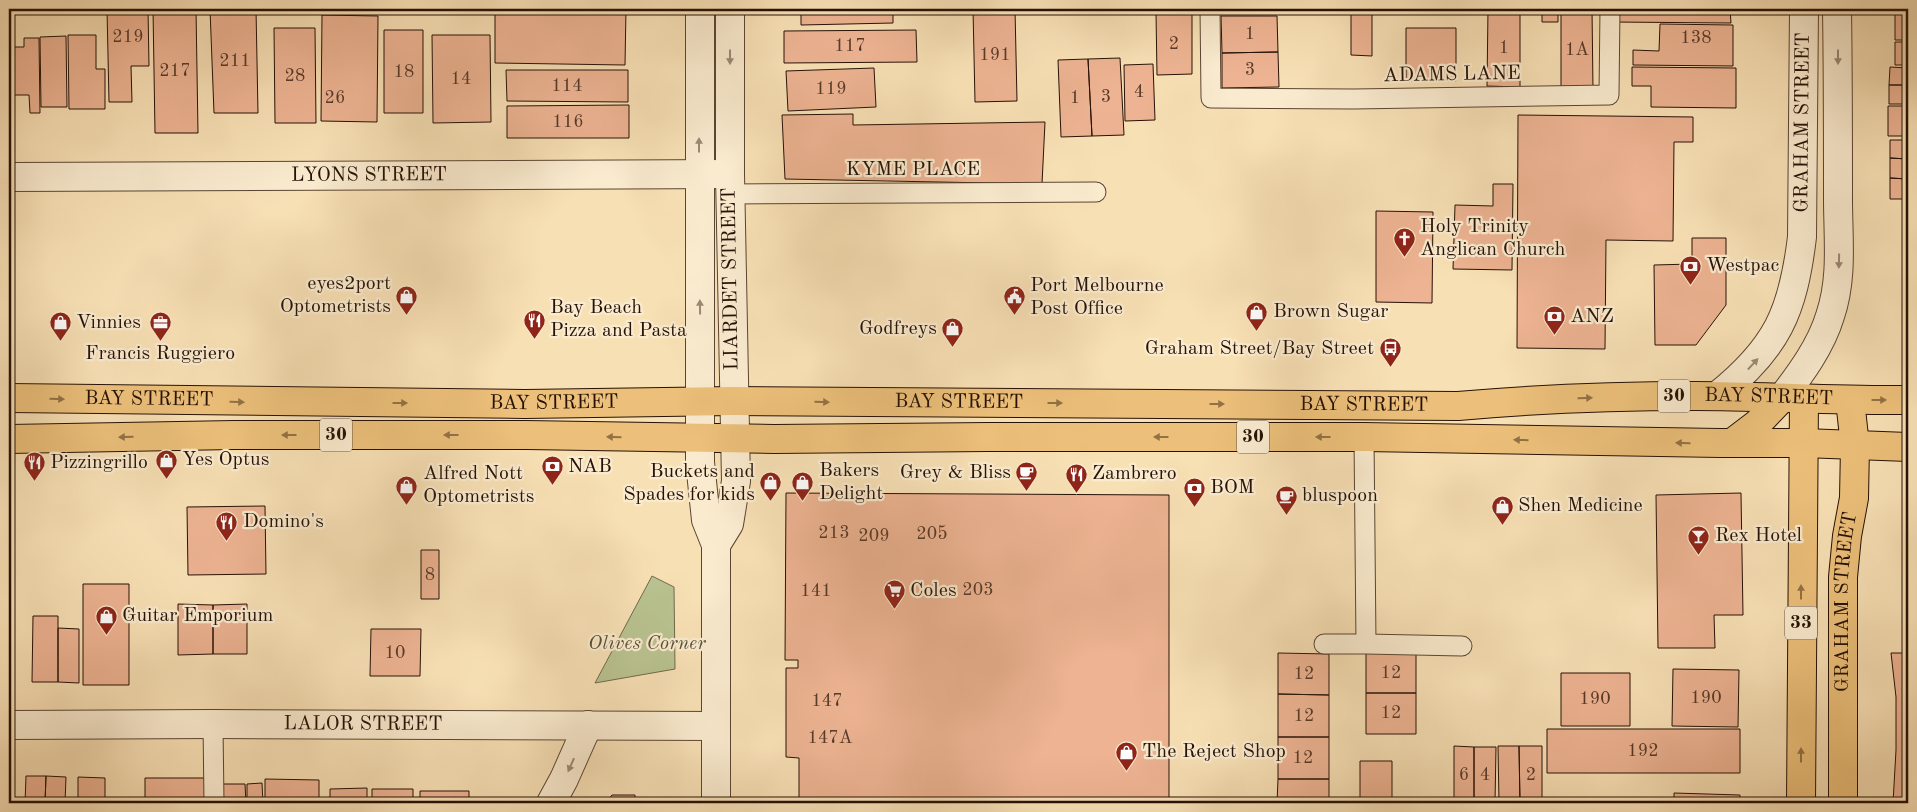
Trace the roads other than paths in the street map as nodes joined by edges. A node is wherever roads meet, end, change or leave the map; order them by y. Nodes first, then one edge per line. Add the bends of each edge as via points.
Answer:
1 (700, 9) edge
2 (730, 9) edge
3 (1210, 9) edge
4 (1610, 9) edge
5 (1804, 9) edge
6 (1838, 9) edge
7 (699, 175) junction
8 (9, 177) edge
9 (730, 184) junction
10 (1096, 192) dead end
11 (1838, 212) junction
12 (1802, 236) junction
13 (1717, 396) junction
14 (9, 398) edge
15 (1793, 398) junction
16 (701, 400) junction
17 (1850, 400) junction
18 (1908, 400) edge
19 (733, 401) junction
20 (525, 404) junction
21 (526, 435) junction
22 (1364, 437) junction
23 (700, 438) junction
24 (734, 438) junction
25 (9, 439) edge
26 (1732, 443) junction
27 (1804, 443) junction
28 (1855, 446) junction
29 (1908, 447) edge
30 (716, 544) junction
31 (1324, 644) dead end
32 (1366, 644) junction
33 (1462, 646) dead end
34 (213, 724) junction
35 (9, 725) edge
36 (588, 725) junction
37 (716, 726) junction
38 (214, 803) edge
39 (551, 803) edge
40 (716, 803) edge
41 (1801, 803) edge
42 (1842, 803) edge

7 -> 1 street, LIARDET STREET
2 -> 9 street, LIARDET STREET
3 - 4 lane, ADAMS LANE via 1211,98 1354,99 1608,95
5 - 12 street, GRAHAM STREET
6 -> 11 street, GRAHAM STREET
7 - 8 street, LYONS STREET
7 - 9 street, LYONS STREET
16 -> 7 street, LIARDET STREET
9 - 10 lane, KYME PLACE
9 - 19 street, LIARDET STREET
11 - 12 street, GRAHAM STREET
11 -> 15 street, GRAHAM STREET via 1839,269 1831,315
13 -> 12 street, GRAHAM STREET via 1754,363 1779,327 1797,273
13 - 15 main road, BAY STREET / 30
19 -> 13 main road, BAY STREET / 30 via 1458,406 1538,399
14 -> 20 main road, BAY STREET / 30
15 - 17 main road, BAY STREET / 30
15 - 26 main road, GRAHAM STREET
15 - 27 main road, 33
16 - 19 main road, BAY STREET / 30
16 - 20 main road, BAY STREET / 30
16 - 23 street, LIARDET STREET
17 -> 18 main road, BAY STREET / 30
17 - 28 main road, GRAHAM STREET
19 - 24 street, LIARDET STREET
20 - 21 main road
23 -> 21 main road, BAY STREET / 30
21 -> 25 main road, BAY STREET / 30
22 -> 24 main road, BAY STREET / 30
26 -> 22 main road, BAY STREET / 30
22 - 32 lane
23 - 24 main road, BAY STREET / 30
23 - 30 street, LIARDET STREET via 706,520
24 - 30 street, LIARDET STREET via 736,481 729,524
26 - 27 main road, BAY STREET / 30
27 - 28 main road, BAY STREET / 30
41 -> 27 main road, 33
28 - 29 main road, BAY STREET / 30
28 - 42 main road, GRAHAM STREET / 33 via 1854,498 1843,577
30 - 37 street, LIARDET STREET
31 - 32 lane
32 - 33 lane
34 - 35 street, LALOR STREET
34 - 36 street, LALOR STREET
34 - 38 lane
36 - 37 street, LALOR STREET
36 -> 39 street
37 - 40 street, LIARDET STREET

